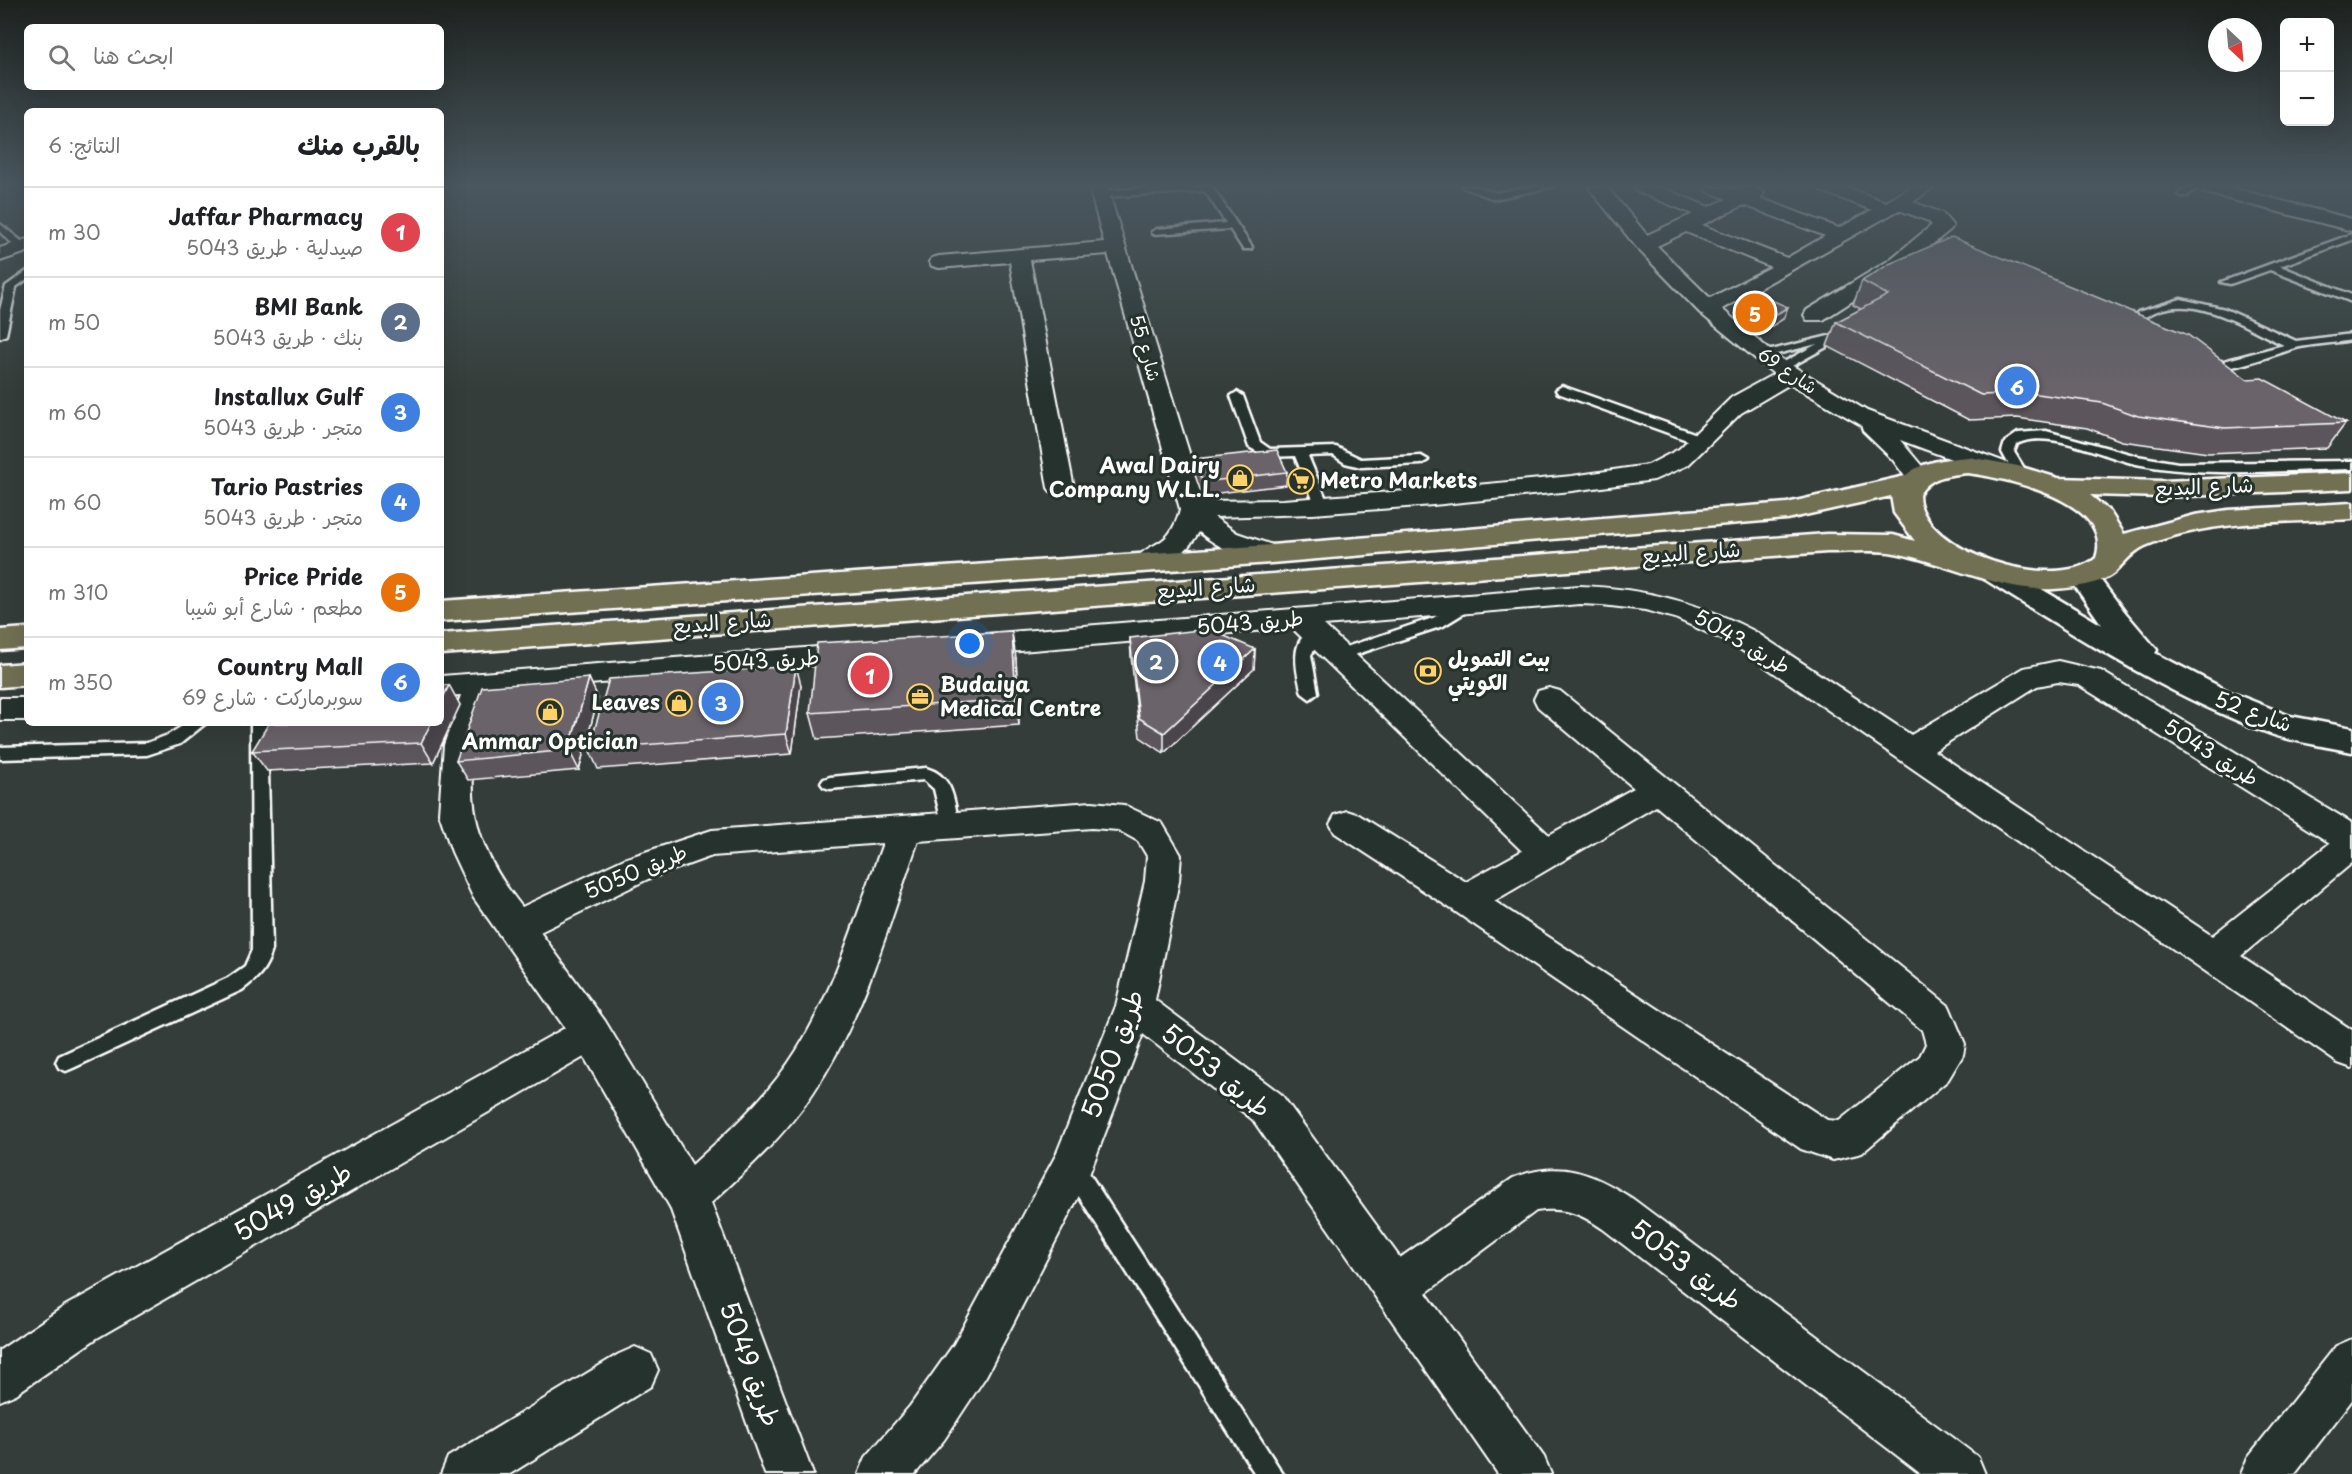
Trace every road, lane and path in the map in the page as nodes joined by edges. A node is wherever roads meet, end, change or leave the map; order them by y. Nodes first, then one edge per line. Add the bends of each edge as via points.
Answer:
1 (1019, 256) joint
2 (1118, 256) edge
3 (1656, 256) edge
4 (1763, 256) edge
5 (1806, 256) edge
6 (1907, 256) edge
7 (2299, 256) edge
8 (939, 262) dead end
9 (1788, 266) junction
10 (2270, 266) junction
11 (24, 276) edge
12 (2226, 282) dead end
13 (2352, 299) edge
14 (1708, 308) junction
15 (3, 312) edge
16 (1815, 315) dead end
17 (1855, 327) edge
18 (0, 335) edge
19 (2140, 336) edge
20 (2352, 337) edge
21 (1834, 338) junction
22 (2294, 345) junction
23 (1761, 354) junction
24 (2197, 363) edge
25 (1784, 372) junction
26 (1562, 390) dead end
27 (1237, 396) dead end
28 (1860, 416) junction
29 (1703, 441) junction
30 (1300, 453) junction
31 (1421, 460) dead end
32 (2352, 465) edge
33 (2010, 471) junction
34 (1915, 479) junction
35 (2352, 481) edge
36 (2056, 486) junction
37 (1061, 488) dead end
38 (1323, 506) junction
39 (1193, 509) junction
40 (2352, 511) edge
41 (1271, 554) junction
42 (2112, 556) junction
43 (1147, 563) junction
44 (1980, 567) junction
45 (2083, 576) junction
46 (1469, 604) junction
47 (444, 611) edge
48 (1308, 627) junction
49 (24, 638) edge
50 (0, 640) edge
51 (444, 644) edge
52 (943, 647) edge
53 (884, 652) edge
54 (1339, 655) junction
55 (2160, 669) junction
56 (24, 674) edge
57 (0, 676) edge
58 (480, 683) junction
59 (444, 686) edge
60 (1310, 693) dead end
61 (1549, 699) dead end
62 (24, 709) edge
63 (0, 710) edge
64 (195, 726) edge
65 (258, 726) edge
66 (2352, 740) edge
67 (1910, 751) junction
68 (0, 753) edge
69 (830, 783) dead end
70 (1657, 790) junction
71 (1347, 825) dead end
72 (950, 826) junction
73 (905, 829) junction
74 (2352, 842) edge
75 (1546, 854) junction
76 (1465, 900) junction
77 (516, 927) junction
78 (2213, 957) junction
79 (1135, 1006) junction
80 (591, 1033) junction
81 (2352, 1051) edge
82 (66, 1062) dead end
83 (1072, 1166) junction
84 (687, 1196) junction
85 (1396, 1288) junction
86 (2352, 1362) edge
87 (635, 1370) dead end
88 (0, 1378) edge
89 (465, 1474) edge
90 (789, 1474) edge
91 (883, 1474) edge
92 (1270, 1474) edge
93 (1527, 1474) edge
94 (1961, 1474) edge
95 (2265, 1474) edge

1 - 8 street
1 - 37 street
2 - 39 street, شارع 55
3 - 14 street, شارع 69
4 - 9 street
5 - 9 street
6 - 16 street
7 - 10 lane
9 - 14 street
10 - 12 lane
10 - 13 lane
11 - 15 lane via 12,286
14 - 23 street, شارع 69
15 - 18 lane
17 - 21 lane
19 - 22 lane via 2127,327 2132,320 2181,302 2193,302
20 - 22 lane
21 - 23 lane
21 - 25 lane
22 - 24 lane via 2225,365
23 - 25 street, شارع 69
25 - 28 street, شارع 69
25 - 29 street via 1735,406
26 - 29 lane
27 - 30 lane via 1256,448 1274,454
28 - 33 street, شارع 69
28 - 34 street, شارع 69 via 1889,442
29 - 38 street via 1675,464 1638,475
30 - 31 lane via 1335,451 1361,463
30 - 38 lane
32 - 33 lane via 2178,466 2136,460 2046,435 2023,436 2012,442 2008,452
33 - 34 main road, شارع البديع via 1968,465 1939,468
33 - 36 main road, شارع البديع
34 - 41 main road, شارع البديع via 1844,501 1787,511
34 - 44 main road via 1905,495 1907,512 1919,530 1941,548
35 - 36 main road, شارع البديع via 2163,489
36 - 42 main road via 2103,520 2113,539
38 - 39 street
39 - 41 street, شارع 55 via 1202,523 1220,537
39 - 43 street via 1184,536
40 - 42 main road, شارع البديع via 2194,523 2134,540
41 - 43 main road, شارع البديع
42 - 45 main road, شارع البديع via 2102,568
43 - 47 main road, شارع البديع
44 - 45 main road via 2040,580
44 - 51 main road, شارع البديع via 1893,544 1827,543
44 - 55 street, شارع 52
45 - 55 street, شارع 52 via 2113,618
46 - 48 street, طريق 5043
46 - 54 lane via 1450,617
46 - 67 street, طريق 5043 via 1613,595 1682,608 1744,638
48 - 52 street, طريق 5043
48 - 54 street
48 - 60 lane via 1302,653
49 - 50 main road
53 - 58 street, طريق 5043
54 - 75 street
55 - 66 street, شارع 52 via 2250,715
56 - 57 main road
58 - 59 street, طريق 5043
58 - 77 street, طريق 5049 via 460,745 456,813 485,887
61 - 70 street
62 - 63 street
64 - 68 lane via 167,744 147,750
65 - 82 lane via 262,950 258,964 235,984
67 - 74 street, طريق 5043 via 2041,671 2064,670 2090,678
67 - 78 street, طريق 5043
69 - 72 lane via 926,774 936,777 942,784
70 - 75 street
70 - 76 street via 1936,1017 1946,1037 1945,1055 1848,1139 1833,1141 1815,1135
71 - 76 street
72 - 73 street, طريق 5050
72 - 79 street, طريق 5050 via 1092,815 1124,818 1150,832 1164,855 1162,881
73 - 77 street, طريق 5050 via 712,843 670,854 630,871
73 - 84 street via 835,1017 810,1063 777,1109 736,1154
74 - 78 street, طريق 5043
75 - 76 street
77 - 80 street, طريق 5049
78 - 81 street, طريق 5043
79 - 83 street, طريق 5050
79 - 85 street, طريق 5053 via 1267,1107
80 - 84 street, طريق 5049
80 - 88 street, طريق 5049 via 81,1322
83 - 91 street, طريق 5050 via 970,1360 927,1423
83 - 92 lane
84 - 90 street, طريق 5049
85 - 93 street, طريق 5053
85 - 94 street, طريق 5053 via 1528,1192 1558,1188 1590,1196
86 - 95 street
87 - 89 street

